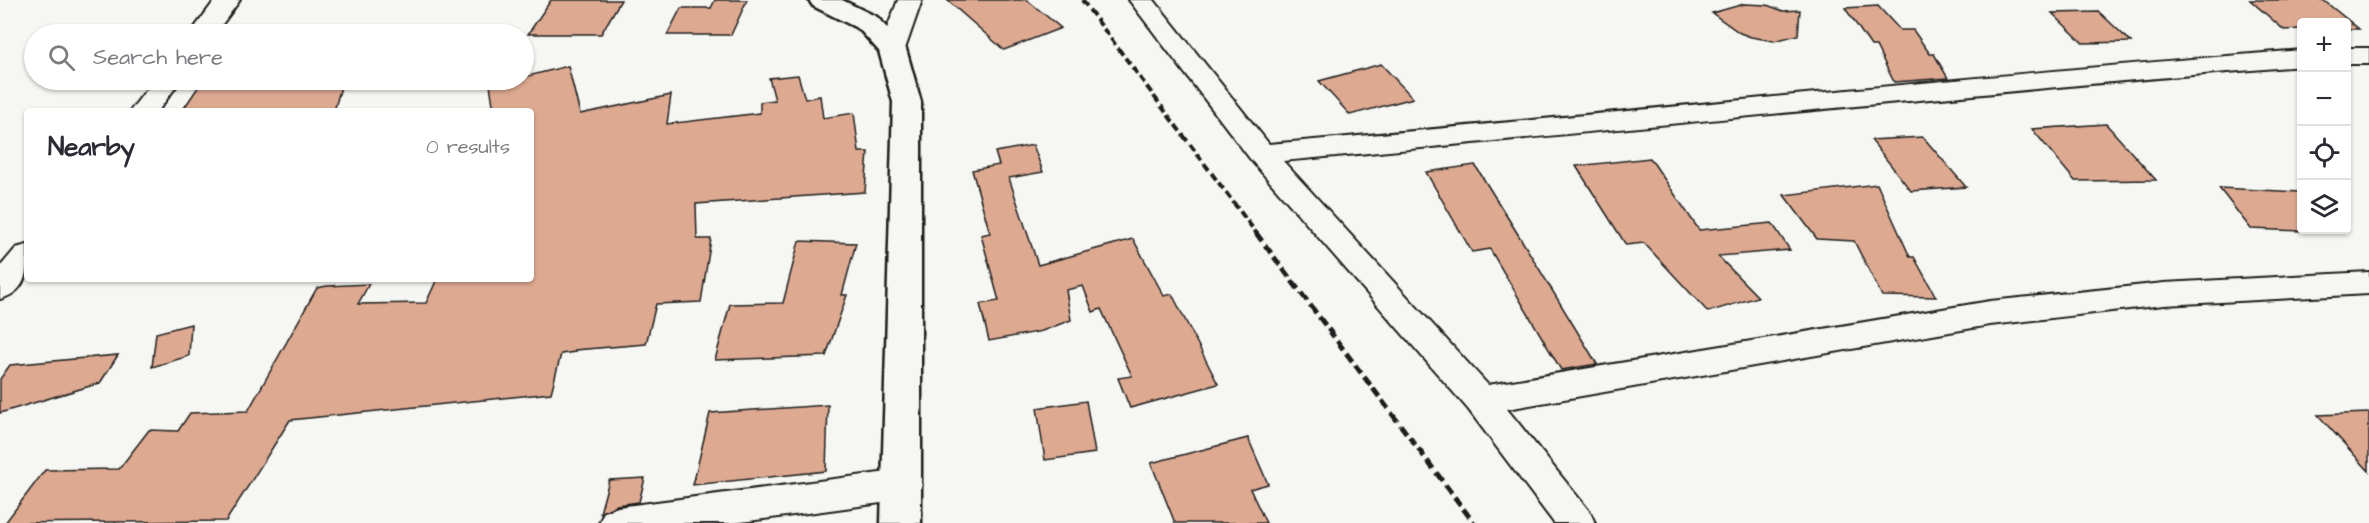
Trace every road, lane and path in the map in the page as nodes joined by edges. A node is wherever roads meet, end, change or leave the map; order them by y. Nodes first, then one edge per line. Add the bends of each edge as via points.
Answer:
1 (228, 0) edge
2 (822, 0) edge
3 (910, 0) edge
4 (1141, 0) edge
5 (210, 24) edge
6 (892, 49) junction
7 (2369, 56) edge
8 (2351, 57) edge
9 (2297, 58) edge
10 (160, 90) edge
11 (146, 108) edge
12 (1261, 154) junction
13 (24, 260) edge
14 (2369, 283) edge
15 (0, 288) edge
16 (1480, 400) junction
17 (903, 485) junction
18 (618, 523) edge
19 (901, 523) edge
20 (1576, 523) edge

1 - 5 street
2 - 6 street via 868,23
3 - 6 street
4 - 12 street
6 - 17 street via 907,102
7 - 8 street
9 - 12 street via 2026,80
10 - 11 street
12 - 16 street
13 - 15 street
14 - 16 street via 2164,294 1990,313
16 - 20 street
17 - 18 street
17 - 19 street

